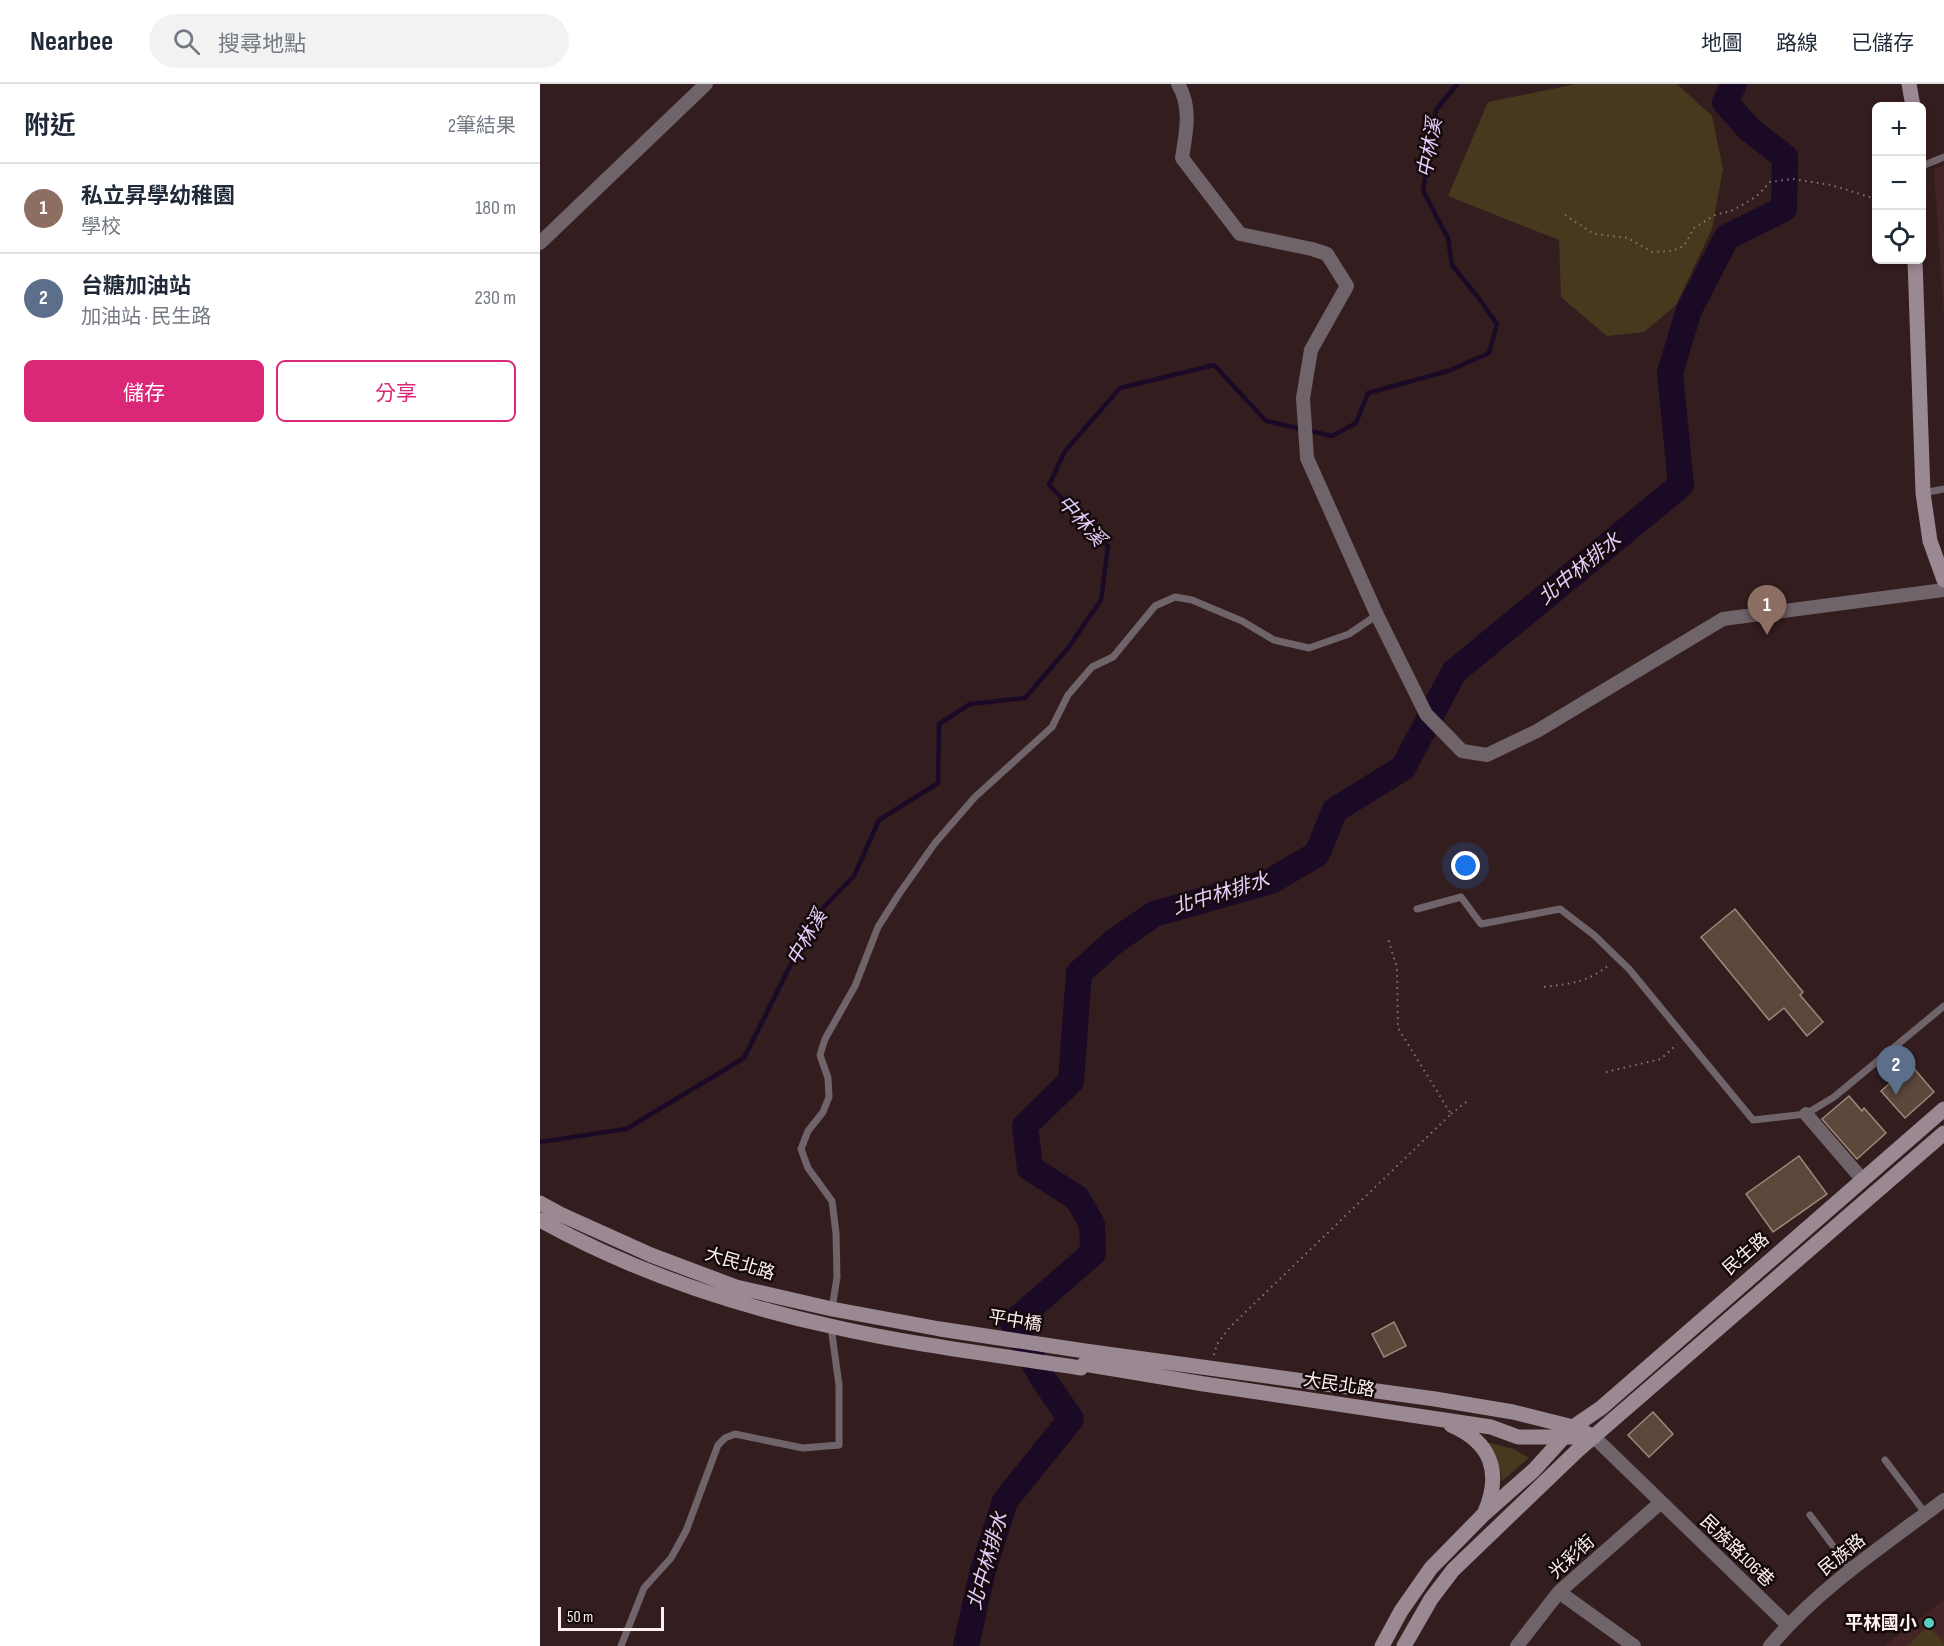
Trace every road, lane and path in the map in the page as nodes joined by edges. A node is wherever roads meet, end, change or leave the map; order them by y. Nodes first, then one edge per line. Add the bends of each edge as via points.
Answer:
1 (706, 84) edge
2 (1178, 84) edge
3 (1909, 84) edge
4 (1912, 102) edge
5 (1944, 157) edge
6 (1926, 164) edge
7 (1872, 198) edge
8 (1565, 215) dead end
9 (540, 243) edge
10 (1915, 264) edge
11 (1944, 489) edge
12 (1923, 494) junction
13 (1944, 580) edge
14 (1944, 590) edge
15 (1377, 615) junction
16 (1417, 909) dead end
17 (1388, 939) dead end
18 (1618, 958) junction
19 (1544, 987) dead end
20 (1944, 1006) edge
21 (1684, 1037) junction
22 (1606, 1072) dead end
23 (1470, 1099) dead end
24 (1944, 1109) edge
25 (1451, 1114) junction
26 (1806, 1114) junction
27 (1944, 1133) edge
28 (1862, 1179) junction
29 (540, 1203) edge
30 (540, 1220) edge
31 (832, 1309) junction
32 (831, 1327) junction
33 (940, 1329) joint
34 (937, 1346) joint
35 (1085, 1351) joint
36 (1211, 1367) junction
37 (1081, 1368) joint
38 (1440, 1420) junction
39 (1568, 1432) junction
40 (1594, 1437) junction
41 (1885, 1460) dead end
42 (1944, 1500) edge
43 (1660, 1503) junction
44 (1484, 1514) junction
45 (1926, 1514) junction
46 (1810, 1515) dead end
47 (1851, 1570) junction
48 (1559, 1592) junction
49 (1788, 1625) junction
50 (621, 1646) edge
51 (1382, 1646) edge
52 (1404, 1646) edge
53 (1518, 1646) edge
54 (1634, 1646) edge
55 (1770, 1646) edge

1 - 9 street
2 - 15 street via 1184,94 1187,122 1182,158 1240,234 1327,254 1347,286 1311,350 1303,398 1307,458
3 - 4 main road
5 - 6 lane
7 - 8 path via 1793,179 1770,182 1757,196 1734,210 1715,215 1694,228 1684,246 1672,251 1652,252 1628,238 1594,234
10 - 12 main road
11 - 12 lane
12 - 13 main road via 1930,541
14 - 15 street via 1723,619 1537,731 1486,755 1462,751 1426,714
15 - 31 lane via 1349,634 1309,648 1274,640 1242,621 1192,600 1175,597 1155,606 1113,657 1092,667 1068,695 1052,727 975,798 935,843 878,927 855,986 820,1055 828,1078 829,1097 801,1149 808,1168 832,1201 837,1276
16 - 18 lane via 1461,897 1481,924 1560,909
17 - 25 path via 1397,968 1398,1028
18 - 19 path via 1596,976 1581,982
18 - 21 lane
20 - 26 lane via 1834,1097
21 - 22 path via 1661,1059
21 - 26 lane via 1753,1120
23 - 25 path
24 - 28 main road, 民生路
25 - 36 path via 1230,1326 1217,1344
26 - 28 street
27 - 40 main road, 民生路
28 - 39 main road, 民生路 via 1601,1408
29 - 31 main road, 大民北路 via 651,1254 736,1287
30 - 32 main road, 大民北路 via 644,1270 728,1300
31 - 32 street
31 - 33 main road, 大民北路
32 - 34 main road, 大民北路
32 - 50 lane via 839,1385 839,1444 803,1448 735,1434 725,1438 718,1445 686,1531 670,1558 644,1588
33 - 35 main road, 平中橋
34 - 37 main road, 平中橋
35 - 36 main road, 大民北路
36 - 39 main road, 大民北路 via 1513,1412
37 - 38 main road, 大民北路 via 1084,1364
38 - 39 main road, 大民北路 via 1491,1427 1518,1437
38 - 44 main road via 1485,1449 1493,1477 1492,1496
39 - 40 main road, 大民北路
39 - 44 main road, 民生路 via 1534,1470
40 - 43 street, 民族路106巷
40 - 52 main road, 民生路 via 1453,1570
41 - 45 lane
42 - 45 street, 民族路
43 - 48 street, 光彩街
43 - 49 street, 民族路106巷
44 - 51 main road, 民生路 via 1431,1568
45 - 47 street, 民族路
46 - 47 lane
47 - 49 street, 民族路
48 - 53 street, 光彩街
48 - 54 street
49 - 55 street, 民族路

